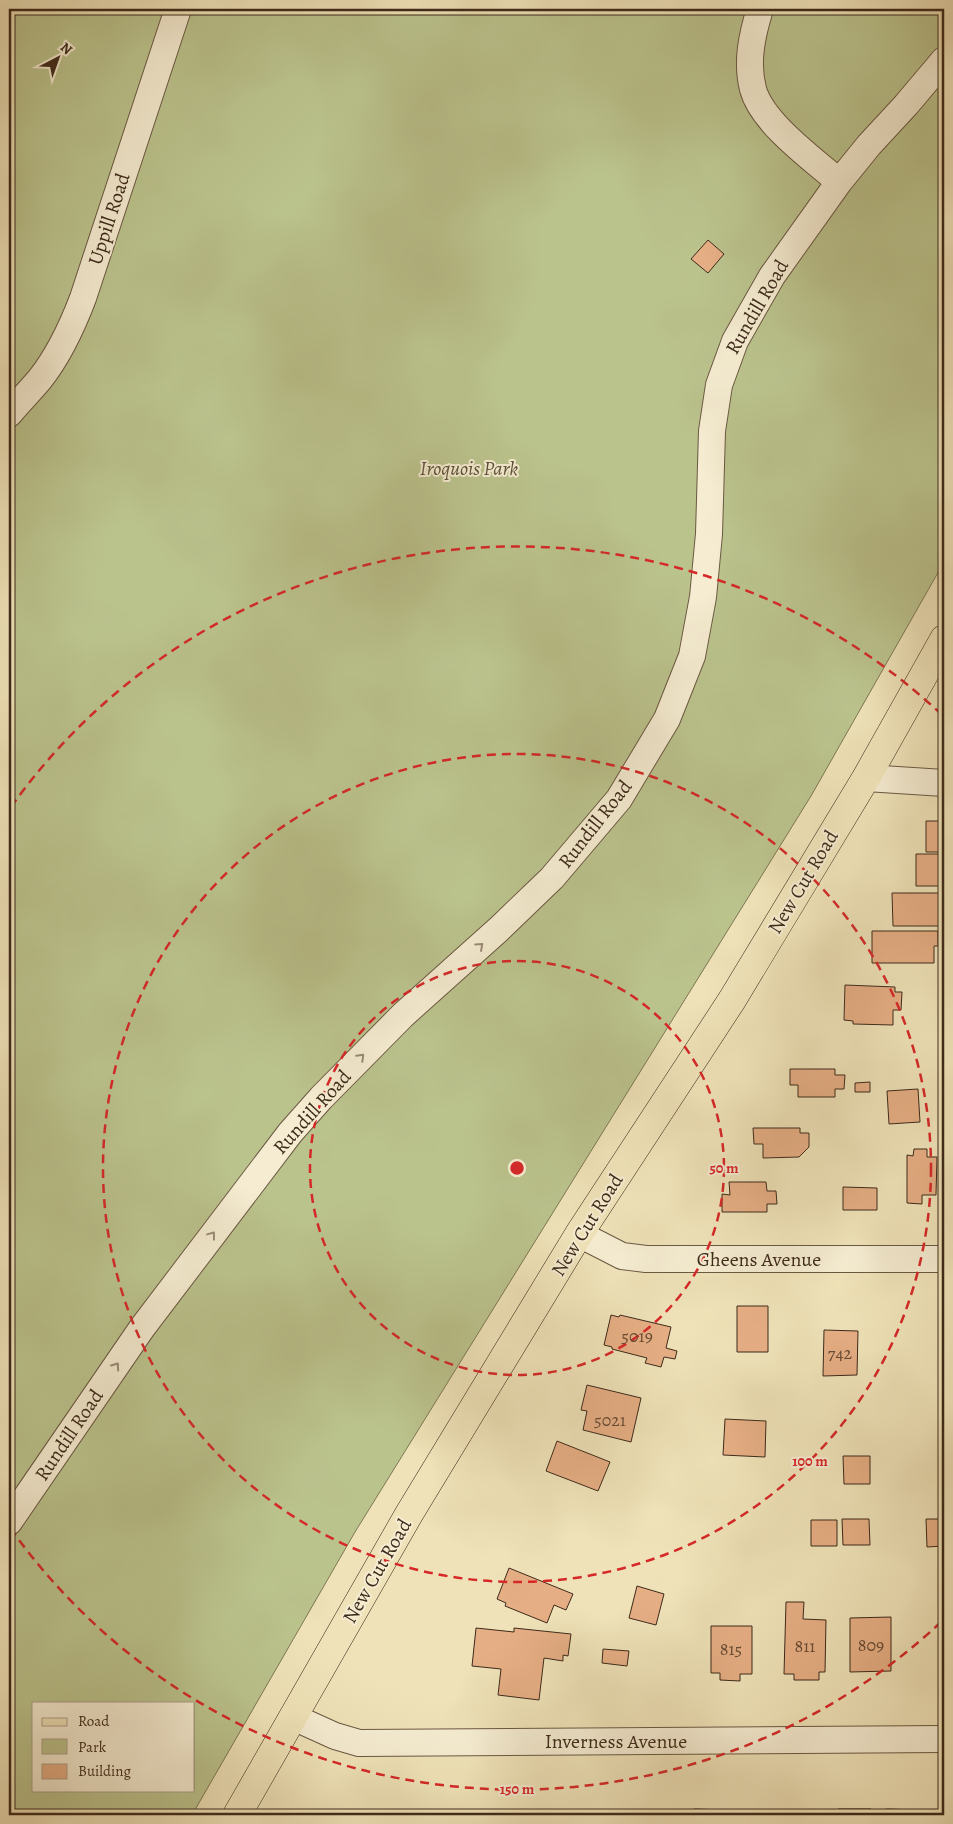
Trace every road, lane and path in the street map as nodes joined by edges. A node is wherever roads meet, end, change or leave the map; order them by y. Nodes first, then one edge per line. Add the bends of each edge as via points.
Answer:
1 (178, 9) edge
2 (760, 9) edge
3 (944, 60) edge
4 (839, 182) junction
5 (9, 414) edge
6 (944, 639) edge
7 (866, 778) junction
8 (944, 783) edge
9 (580, 1234) junction
10 (944, 1259) edge
11 (9, 1522) edge
12 (293, 1717) junction
13 (944, 1739) edge
14 (238, 1815) edge

1 - 5 street, Uppill Road via 71,328 40,380
2 - 4 street via 752,37 750,65 753,90 768,117
3 - 4 street, Rundill Road
11 -> 4 street, Rundill Road via 142,1328 290,1133 403,1015 552,878 619,799 666,718 692,656 703,597 709,534 712,431 724,366 734,341 772,276
6 - 7 main road, New Cut Road
7 - 8 street
7 - 9 main road, New Cut Road via 732,1000
9 - 10 street, Gheens Avenue via 622,1256 646,1259
9 - 12 main road, New Cut Road via 409,1514
12 - 13 street, Inverness Avenue via 359,1743
12 - 14 main road, New Cut Road

